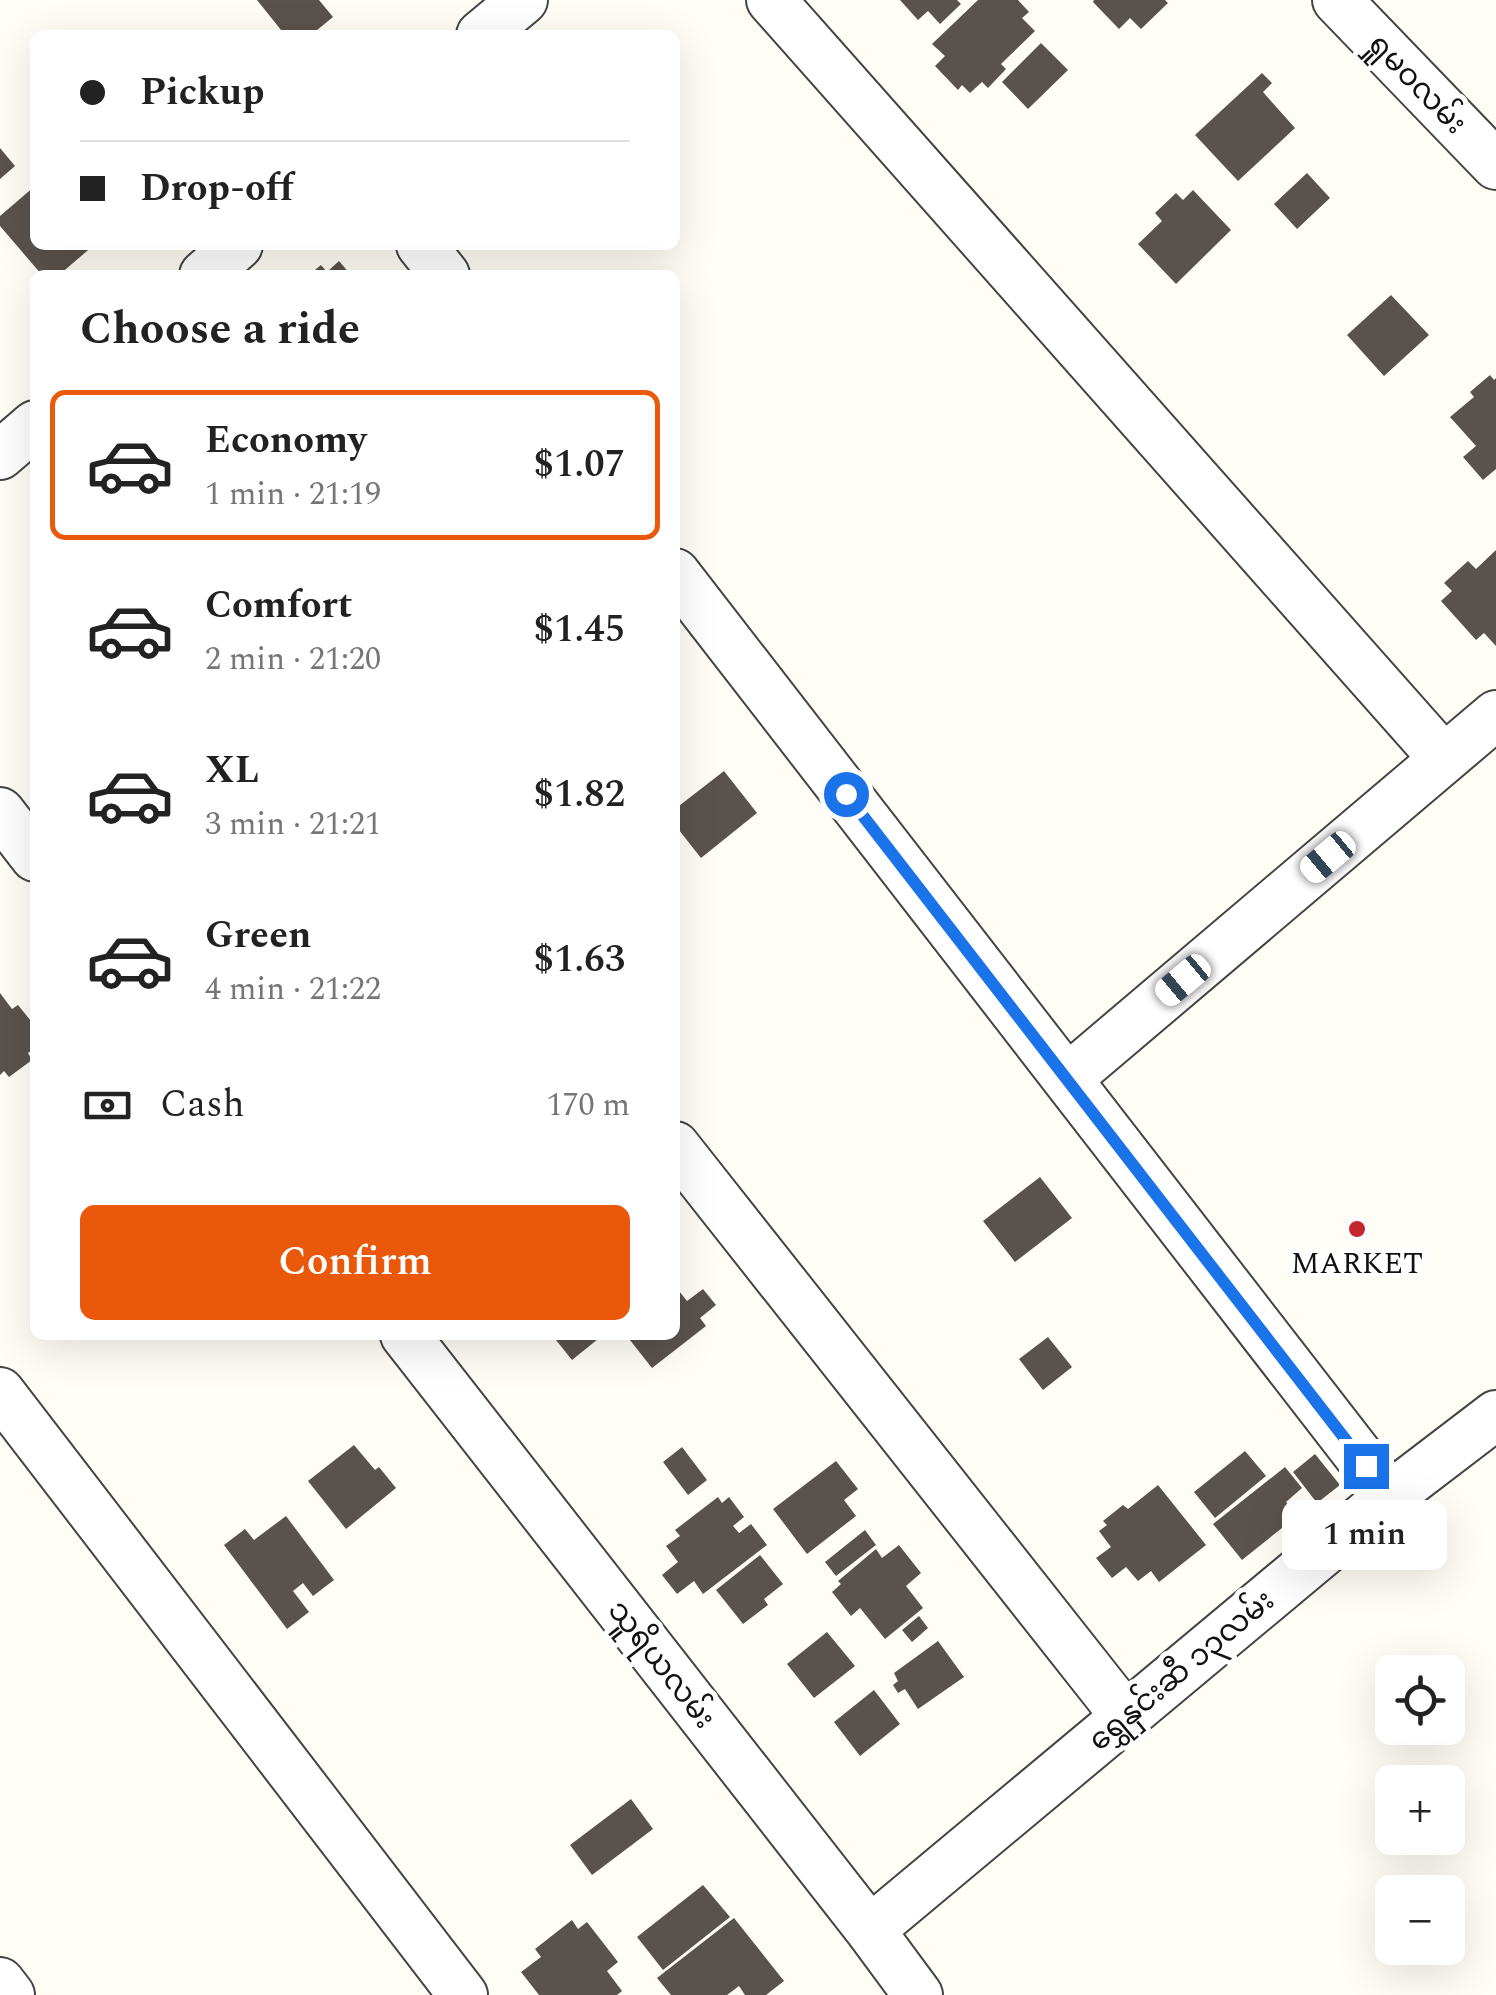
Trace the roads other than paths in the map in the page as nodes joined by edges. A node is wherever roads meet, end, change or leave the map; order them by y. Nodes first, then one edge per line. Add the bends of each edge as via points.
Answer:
1 (523, 0) edge
2 (771, 0) edge
3 (1337, 0) edge
4 (487, 30) edge
5 (1496, 166) edge
6 (232, 250) edge
7 (426, 250) edge
8 (210, 270) edge
9 (441, 270) edge
10 (30, 429) edge
11 (0, 456) edge
12 (680, 578) edge
13 (1496, 715) edge
14 (1444, 759) junction
15 (0, 812) edge
16 (30, 851) edge
17 (1067, 1078) junction
18 (680, 1152) edge
19 (409, 1340) edge
20 (0, 1392) edge
21 (1496, 1414) edge
22 (1390, 1496) junction
23 (1126, 1717) junction
24 (870, 1930) junction
25 (0, 1982) edge
26 (10, 1995) edge
27 (463, 1995) edge
28 (918, 1995) edge

1 - 4 street
2 - 14 street
3 - 5 street, ရှုမဝလမ်း
6 - 8 street
7 - 9 street
10 - 11 street
12 - 17 street
13 - 14 street
14 - 17 street
15 - 16 street
17 - 22 street
18 - 23 street
19 - 24 street, သူရိယလမ်း
20 - 27 street
21 - 22 street, ရွှေနှင်းဆီ ၁၃လမ်း
22 - 23 street, ရွှေနှင်းဆီ ၁၃လမ်း
23 - 24 street, ရွှေနှင်းဆီ ၁၃လမ်း
24 - 28 street, သူရိယလမ်း
25 - 26 street

